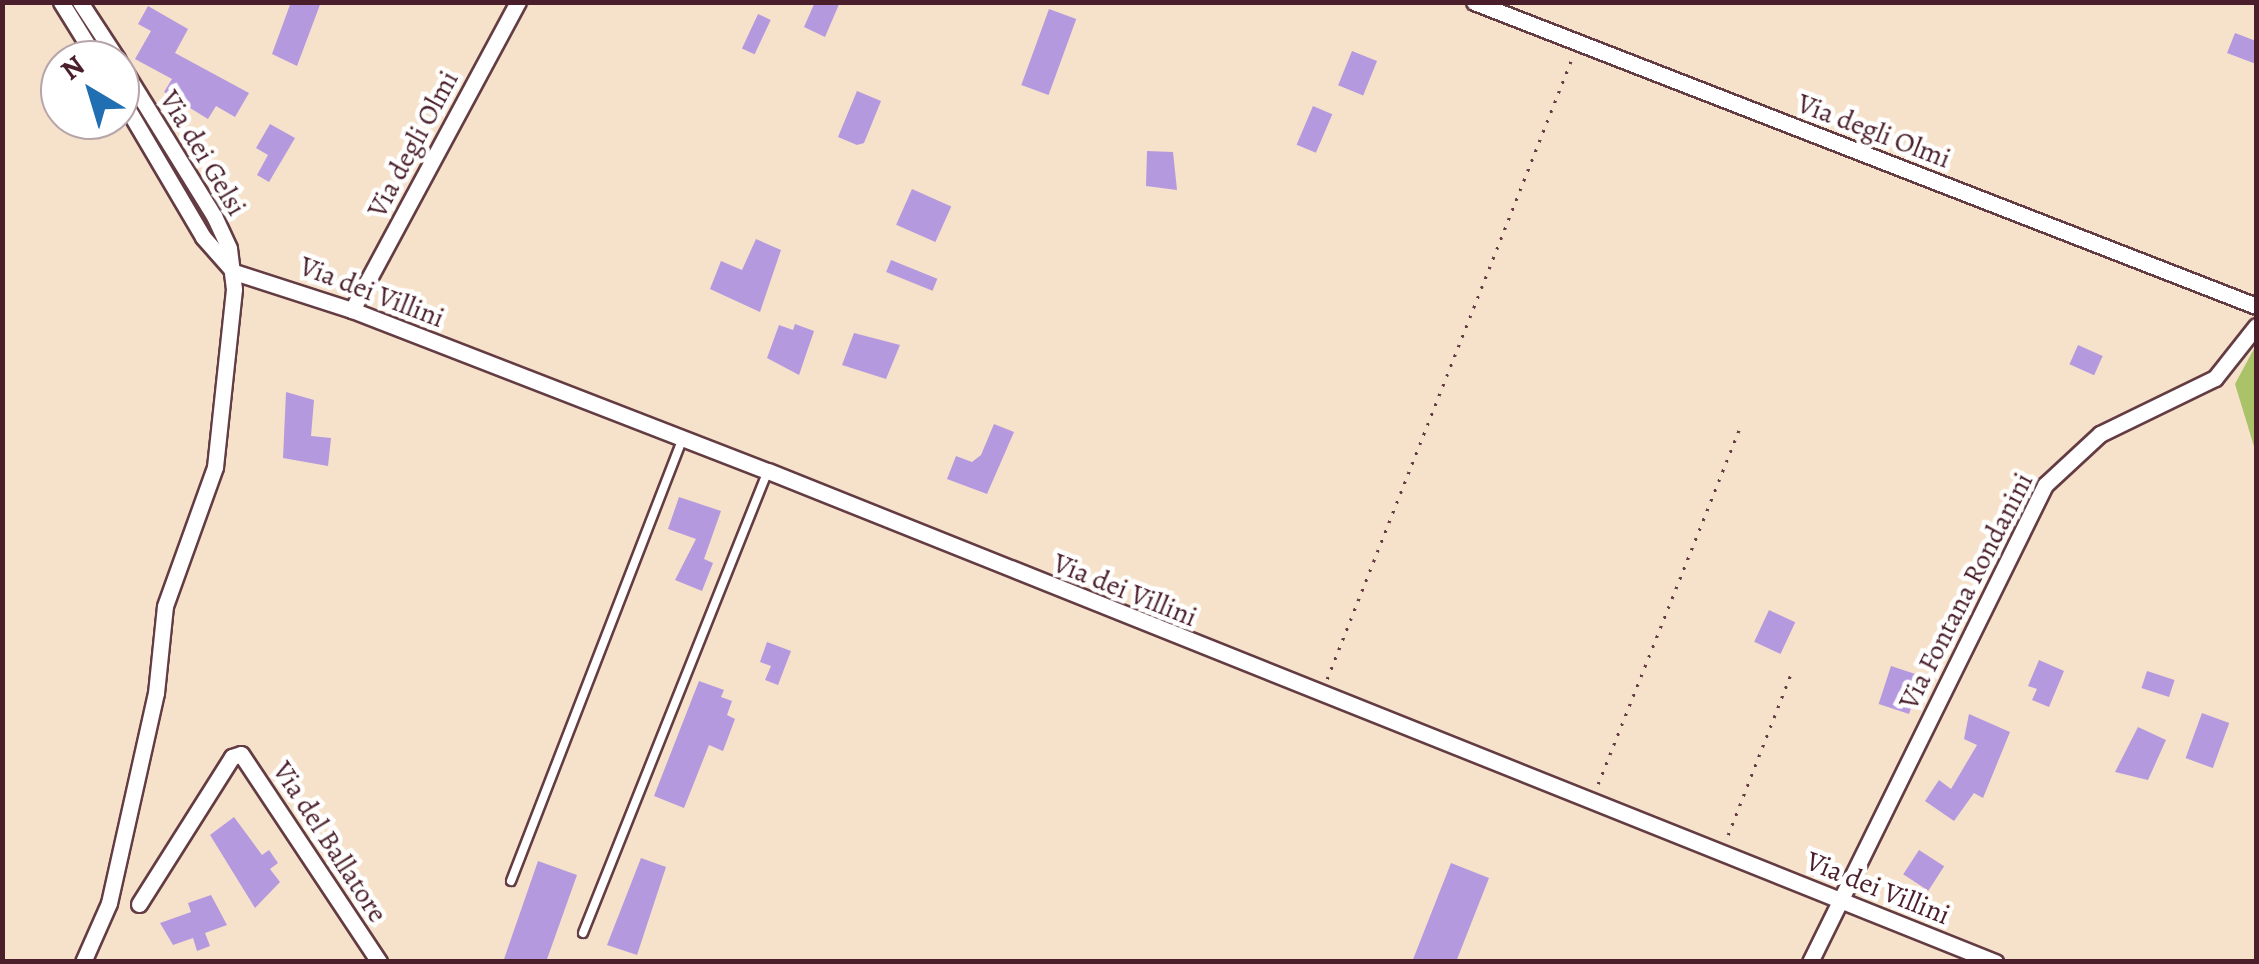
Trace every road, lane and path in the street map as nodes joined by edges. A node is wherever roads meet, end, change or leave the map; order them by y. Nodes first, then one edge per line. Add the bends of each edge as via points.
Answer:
1 (61, 2) edge
2 (80, 2) edge
3 (518, 2) edge
4 (1474, 2) edge
5 (85, 40) edge
6 (105, 40) edge
7 (1578, 43) junction
8 (140, 96) edge
9 (140, 130) edge
10 (234, 272) junction
11 (2256, 306) edge
12 (352, 310) junction
13 (2256, 326) edge
14 (1740, 428) dead end
15 (682, 439) junction
16 (768, 471) junction
17 (1791, 673) dead end
18 (1320, 695) junction
19 (1591, 802) junction
20 (1721, 853) junction
21 (511, 881) dead end
22 (1840, 899) junction
23 (139, 904) dead end
24 (583, 934) dead end
25 (83, 962) edge
26 (378, 962) edge
27 (1810, 962) edge
28 (1996, 962) edge

1 - 5 street
2 - 6 street, Via dei Gelsi
3 - 12 street, Via degli Olmi
4 - 7 street, Via degli Olmi
7 - 11 street, Via degli Olmi
7 - 18 path
8 - 10 street, Via dei Gelsi via 214,216
9 - 10 street via 203,237
10 - 12 street, Via dei Villini
10 - 25 street via 217,457 166,606 154,703 112,889
12 - 15 street, Via dei Villini
13 - 22 street, Via Fontana Rondanini via 2215,378 2100,434 2046,485
14 - 19 path
15 - 16 street, Via dei Villini
15 - 21 lane
16 - 18 street, Via dei Villini
16 - 24 lane
17 - 20 path
18 - 19 street, Via dei Villini
19 - 20 street, Via dei Villini
20 - 22 street, Via dei Villini
22 - 27 street, Via Fontana Rondanini
22 - 28 street, Via dei Villini
23 - 26 street, Via del Ballatore via 232,757 241,754

